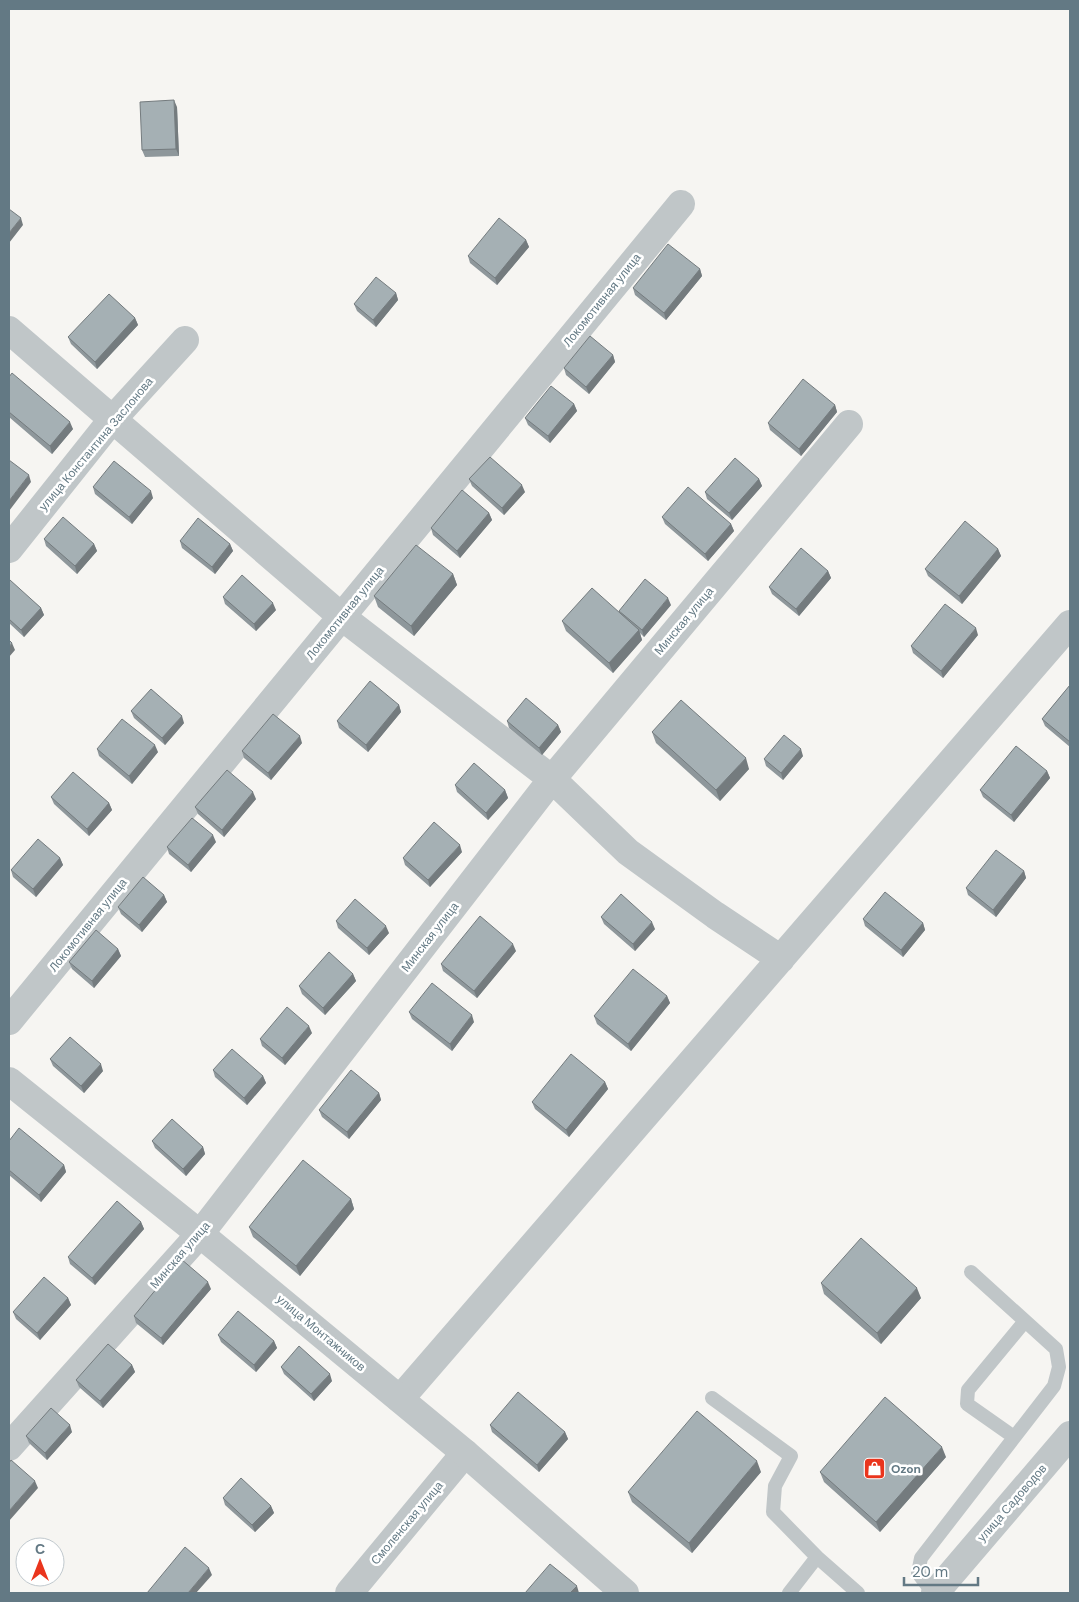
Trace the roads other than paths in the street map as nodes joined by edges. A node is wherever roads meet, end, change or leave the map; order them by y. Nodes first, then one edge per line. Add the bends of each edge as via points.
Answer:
1 (681, 204) dead end
2 (9, 330) edge
3 (185, 340) dead end
4 (111, 421) junction
5 (849, 424) dead end
6 (9, 549) edge
7 (342, 617) junction
8 (1070, 624) edge
9 (552, 779) junction
10 (781, 959) junction
11 (9, 1021) edge
12 (9, 1081) edge
13 (200, 1234) junction
14 (971, 1272) dead end
15 (1025, 1321) junction
16 (712, 1398) dead end
17 (400, 1399) junction
18 (1070, 1435) edge
19 (1014, 1437) junction
20 (9, 1447) edge
21 (465, 1453) junction
22 (816, 1557) junction
23 (349, 1593) edge
24 (626, 1593) edge
25 (789, 1593) edge
26 (858, 1593) edge
27 (934, 1593) edge

1 - 7 street, Локомотивная улица
2 - 4 street
3 - 4 street, улица Константина Заслонова
4 - 6 street, улица Константина Заслонова
4 - 7 street
5 - 9 street, Минская улица
7 - 9 street
7 - 11 street, Локомотивная улица
8 - 10 street
9 - 10 street via 628,852 715,916
9 - 13 street, Минская улица
10 - 17 street
12 - 13 street, улица Монтажников
13 - 17 street, улица Монтажников
13 - 20 street, Минская улица
14 - 15 lane
15 - 19 lane via 1056,1349 1060,1367 1054,1386
15 - 19 lane via 968,1390 967,1404
16 - 22 lane via 791,1456 775,1486 773,1512
17 - 21 street, улица Монтажников
18 - 27 street, улица Садоводов
19 - 27 lane via 921,1558 918,1573
21 - 23 street, Смоленская улица
21 - 24 street, улица Монтажников
22 - 25 lane
22 - 26 lane

